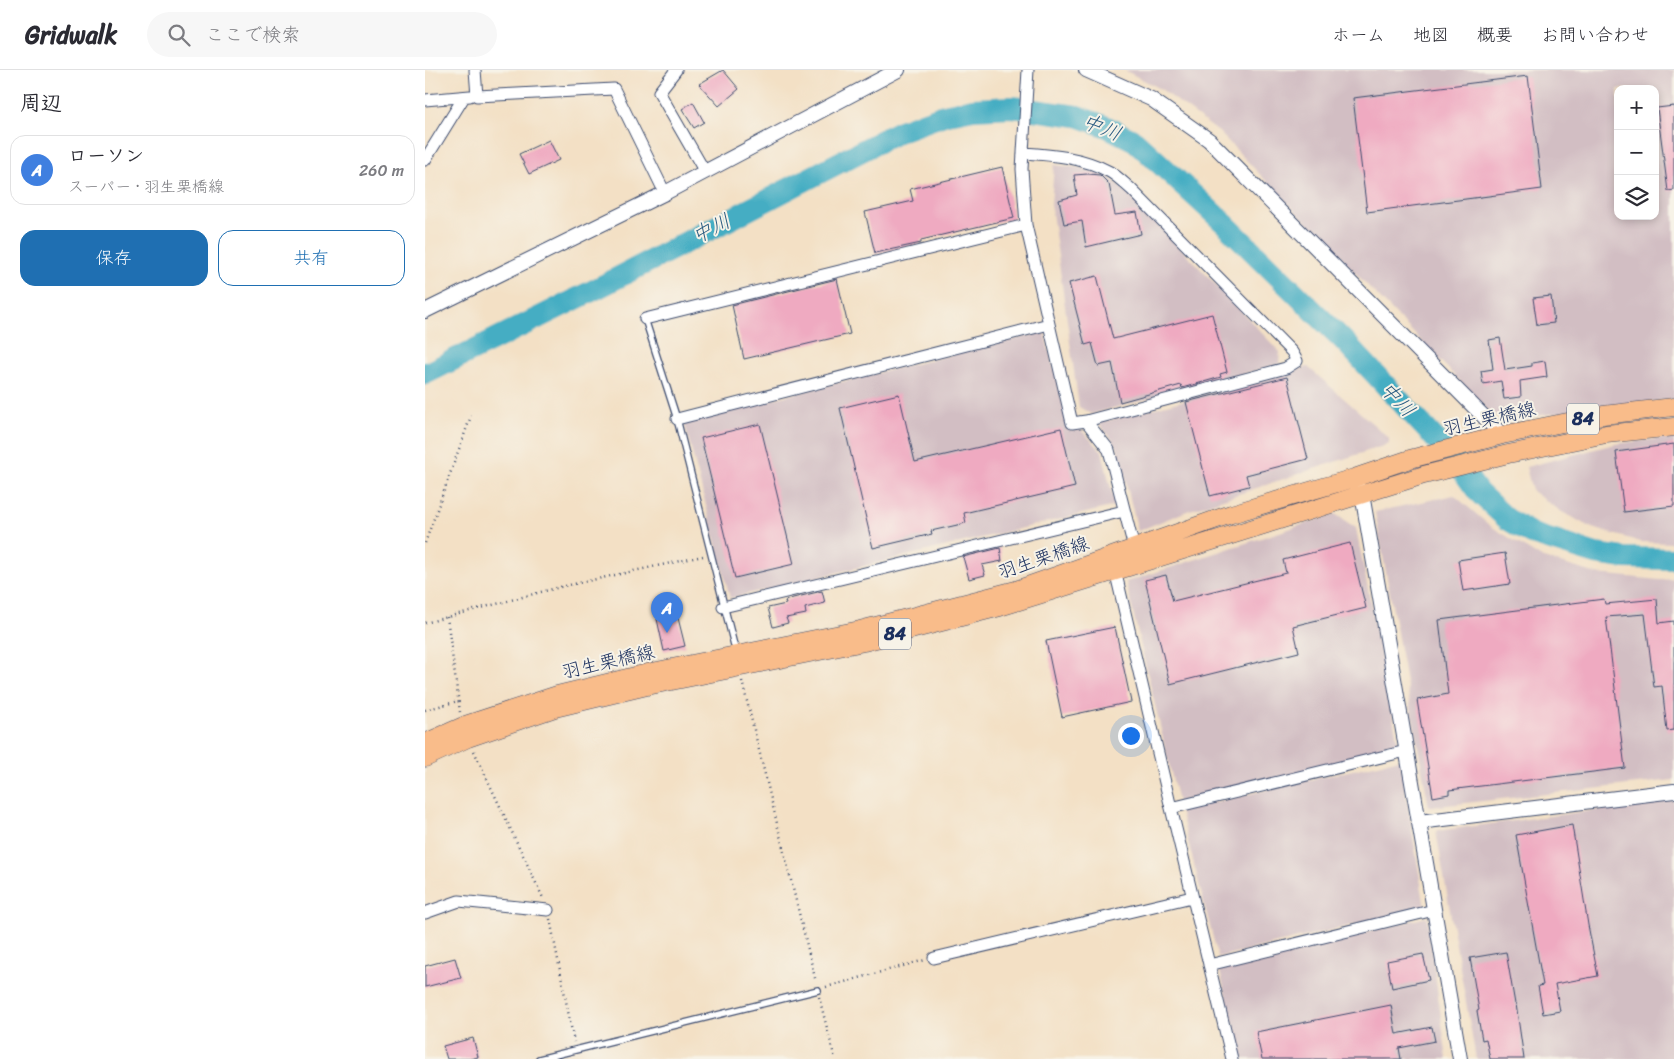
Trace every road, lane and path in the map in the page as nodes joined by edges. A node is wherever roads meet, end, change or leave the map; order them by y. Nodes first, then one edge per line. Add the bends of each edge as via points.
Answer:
1 (475, 70) edge
2 (676, 70) edge
3 (898, 70) edge
4 (1086, 70) edge
5 (1028, 71) edge
6 (477, 96) junction
7 (465, 97) junction
8 (425, 100) edge
9 (1023, 153) junction
10 (425, 160) edge
11 (705, 172) junction
12 (665, 193) junction
13 (1026, 226) junction
14 (425, 311) edge
15 (645, 319) joint
16 (1049, 324) junction
17 (1674, 407) edge
18 (471, 416) dead end
19 (677, 419) junction
20 (1086, 421) junction
21 (1674, 427) edge
22 (1497, 437) junction
23 (1358, 486) junction
24 (1124, 511) junction
25 (425, 543) edge
26 (1134, 548) junction
27 (710, 554) junction
28 (1115, 570) junction
29 (723, 607) junction
30 (447, 617) junction
31 (425, 623) edge
32 (738, 661) junction
33 (458, 701) junction
34 (425, 710) edge
35 (462, 727) junction
36 (425, 743) edge
37 (1406, 751) junction
38 (425, 758) edge
39 (1674, 791) edge
40 (1171, 808) junction
41 (1419, 822) junction
42 (1192, 897) junction
43 (548, 910) dead end
44 (1434, 910) junction
45 (425, 913) edge
46 (934, 958) joint
47 (1209, 965) junction
48 (817, 990) junction
49 (539, 1059) edge
50 (835, 1059) edge
51 (1232, 1059) edge
52 (1460, 1059) edge

1 - 6 street
2 - 11 street via 659,92
3 - 11 street
4 - 22 street via 1151,99 1209,140
5 - 9 street
6 - 7 street
6 - 12 street via 614,89
7 - 8 street
7 - 10 street
9 - 13 street
9 - 20 street via 1080,160 1110,172 1131,189 1292,352 1297,361 1286,368
11 - 12 street
12 - 14 street
13 - 15 street
13 - 16 street
15 - 19 lane
16 - 19 street
16 - 20 street via 1072,423
17 - 22 main road, 羽生栗橋線 / 84 via 1603,415
18 - 25 path
19 - 27 lane
20 - 24 street via 1109,450
21 - 23 main road, 羽生栗橋線 / 84 via 1606,434 1424,475
22 - 23 main road, 羽生栗橋線 / 84 via 1410,459
23 - 26 main road, 羽生栗橋線 / 84 via 1231,514
23 - 28 main road, 羽生栗橋線 / 84
23 - 37 street
24 - 26 street
24 - 29 street
26 - 32 main road, 羽生栗橋線 / 84 via 1016,590
27 - 29 lane
27 - 30 path via 560,587
28 - 32 main road, 羽生栗橋線 / 84 via 991,609 864,642
28 - 40 street
29 - 32 lane
30 - 31 path
30 - 33 path
32 - 35 main road, 羽生栗橋線 / 84 via 652,672 557,694
32 - 38 main road, 羽生栗橋線 / 84 via 555,708 468,738
32 - 48 path
33 - 34 path
33 - 35 path
35 - 36 main road, 羽生栗橋線 / 84
37 - 40 street
37 - 41 street
39 - 41 street
40 - 42 street
41 - 44 street
42 - 46 street
42 - 47 street
43 - 45 street via 459,901
44 - 47 street
44 - 52 street
46 - 48 path
47 - 51 street
48 - 49 lane
48 - 50 path

